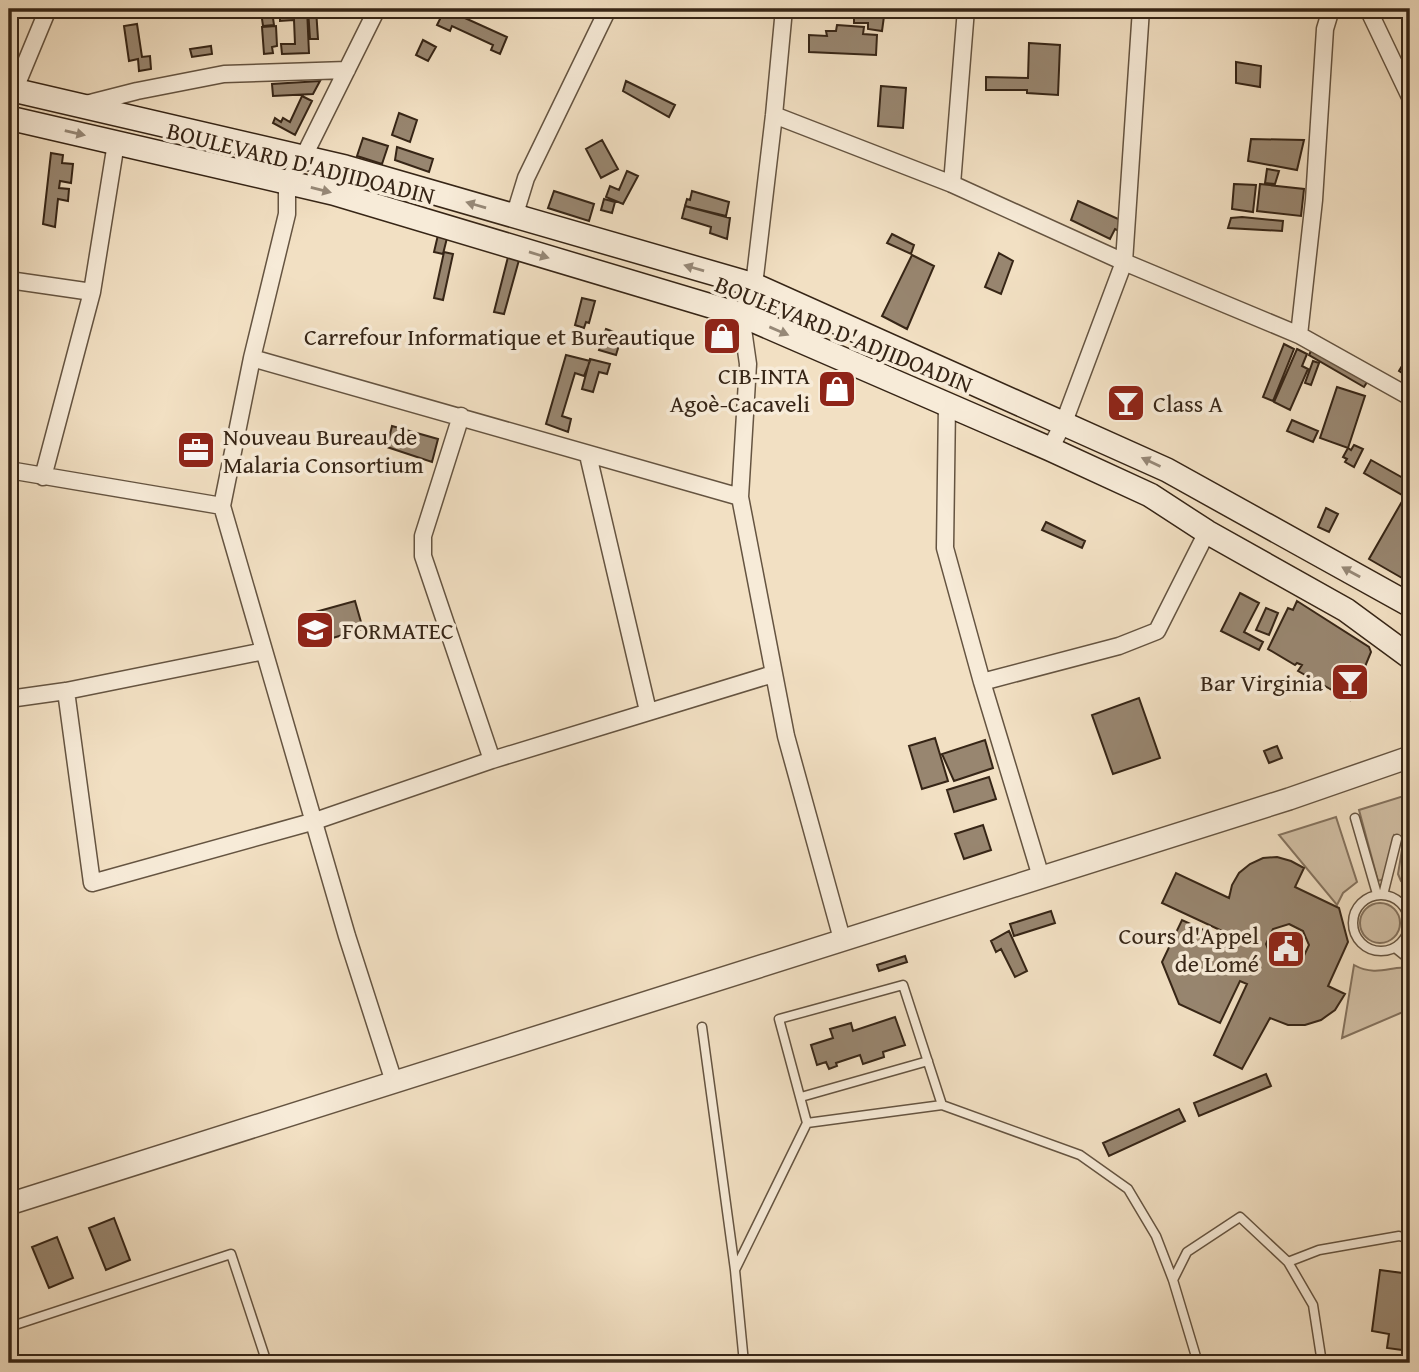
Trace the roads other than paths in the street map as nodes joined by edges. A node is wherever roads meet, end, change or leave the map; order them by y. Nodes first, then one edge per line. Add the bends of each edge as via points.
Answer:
1 (48, 9) edge
2 (377, 9) edge
3 (608, 9) edge
4 (784, 9) edge
5 (966, 9) edge
6 (1141, 9) edge
7 (1331, 9) edge
8 (1368, 9) edge
9 (346, 70) junction
10 (11, 90) edge
11 (1410, 97) edge
12 (81, 106) junction
13 (774, 115) junction
14 (9, 118) edge
15 (116, 143) junction
16 (304, 156) junction
17 (287, 182) junction
18 (953, 184) junction
19 (514, 217) junction
20 (1124, 262) junction
21 (9, 280) edge
22 (754, 285) junction
23 (92, 292) junction
24 (741, 315) junction
25 (1299, 335) junction
26 (252, 358) junction
27 (1410, 397) edge
28 (947, 404) junction
29 (461, 416) junction
30 (1065, 422) junction
31 (1049, 449) junction
32 (588, 455) junction
33 (9, 470) edge
34 (43, 477) junction
35 (740, 498) junction
36 (222, 506) junction
37 (1207, 532) junction
38 (1410, 605) edge
39 (264, 651) junction
40 (1410, 657) edge
41 (773, 674) junction
42 (982, 682) junction
43 (66, 691) junction
44 (9, 699) edge
45 (648, 711) junction
46 (1410, 757) edge
47 (492, 760) junction
48 (1355, 818) dead end
49 (314, 821) junction
50 (1397, 839) dead end
51 (1041, 877) junction
52 (1380, 894) junction
53 (1408, 904) edge
54 (1410, 923) edge
55 (842, 939) junction
56 (1395, 948) junction
57 (1410, 960) edge
58 (702, 1027) dead end
59 (928, 1061) junction
60 (394, 1082) junction
61 (801, 1097) junction
62 (942, 1105) junction
63 (807, 1123) junction
64 (9, 1204) edge
65 (1410, 1239) edge
66 (1288, 1262) junction
67 (735, 1270) junction
68 (1173, 1280) junction
69 (9, 1327) edge
70 (1197, 1361) edge
71 (267, 1363) edge
72 (744, 1363) edge
73 (1188, 1363) edge
74 (1322, 1363) edge

1 - 10 street
2 - 9 street
3 - 19 street via 527,178
4 - 13 street
5 - 18 street
6 - 20 street
7 - 25 street via 1325,29 1314,200
8 - 11 street
9 - 12 street via 224,74
9 - 16 street
10 - 12 main road, BOULEVARD D'ADJIDOADIN
12 - 16 main road, BOULEVARD D'ADJIDOADIN
13 - 18 street
13 - 22 street
14 -> 15 main road, BOULEVARD D'ADJIDOADIN
15 - 17 main road, BOULEVARD D'ADJIDOADIN
15 - 23 street
16 - 17 street
19 -> 16 main road, BOULEVARD D'ADJIDOADIN
17 -> 24 main road, BOULEVARD D'ADJIDOADIN
17 - 26 street via 287,214
18 - 20 street
22 -> 19 main road, BOULEVARD D'ADJIDOADIN
20 - 25 street
20 - 30 street
21 - 23 street
22 - 24 street
22 - 30 main road, BOULEVARD D'ADJIDOADIN
23 - 34 street
24 -> 28 main road, BOULEVARD D'ADJIDOADIN
24 - 35 street via 748,364
25 - 27 street
26 - 29 street
26 - 36 street
28 - 31 main road, BOULEVARD D'ADJIDOADIN
28 - 42 street via 945,548
29 - 32 street
29 - 47 street via 423,536 423,556
30 - 31 street
38 -> 30 main road, BOULEVARD D'ADJIDOADIN via 1167,470
31 - 37 main road, BOULEVARD D'ADJIDOADIN via 1150,495
32 - 35 street
32 - 45 street
33 - 34 street
34 - 36 street
35 - 41 street
36 - 39 street
37 - 40 main road, BOULEVARD D'ADJIDOADIN via 1346,610
37 - 42 street via 1157,631 1119,646
39 - 43 street
39 - 49 street
41 - 45 street
41 - 55 street
42 - 51 street
43 - 44 street
43 - 49 street via 92,883
45 - 47 street
46 - 51 street
47 - 49 street
48 - 52 lane
49 - 60 street
50 - 52 lane
51 - 55 street
52 - 53 lane
52 - 56 lane via 1367,898 1356,910 1355,933 1371,950
53 - 54 lane
54 - 56 lane
55 - 60 street
56 - 57 lane
58 - 67 lane
59 - 61 lane
59 - 61 lane via 903,985 779,1019
59 - 62 lane
60 - 64 street
61 - 63 lane
62 - 63 lane
62 - 68 lane via 1080,1155 1128,1189 1156,1236
63 - 67 lane
65 - 66 lane via 1398,1236 1319,1250
66 - 68 lane via 1240,1217 1187,1252
66 - 74 lane via 1313,1306
67 - 72 lane
68 - 70 lane
69 - 71 lane via 231,1254
70 - 73 lane

